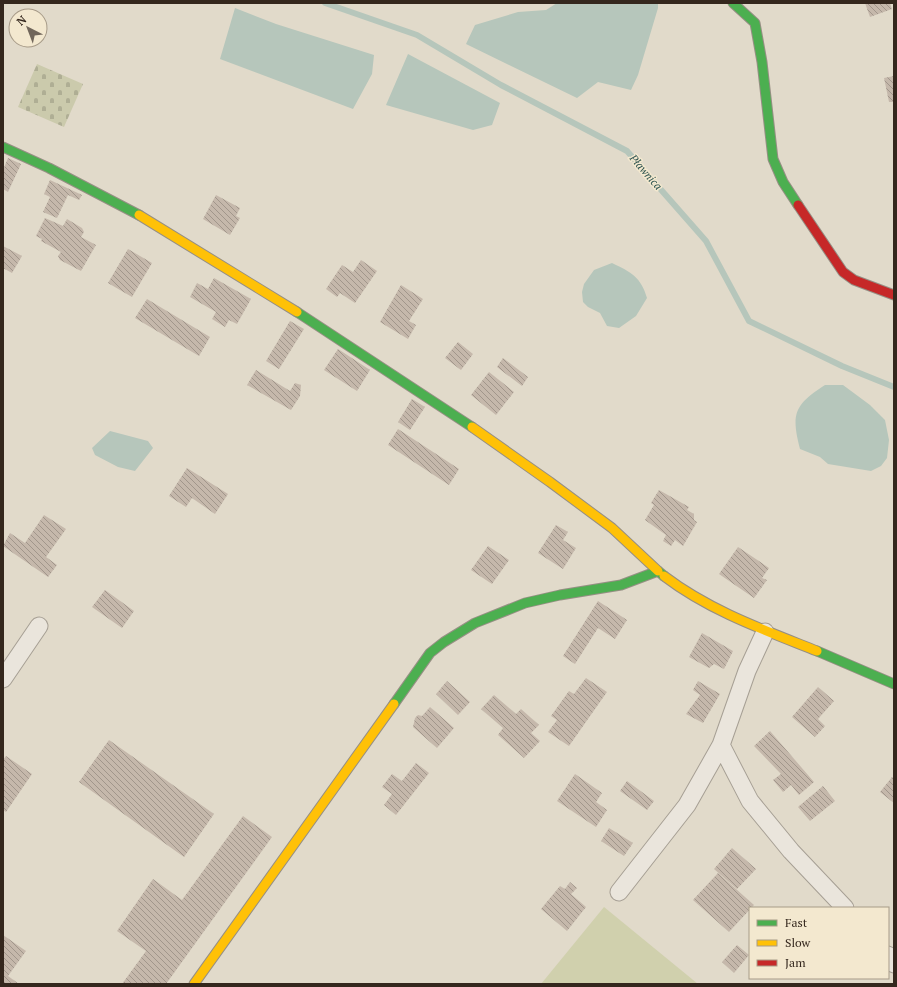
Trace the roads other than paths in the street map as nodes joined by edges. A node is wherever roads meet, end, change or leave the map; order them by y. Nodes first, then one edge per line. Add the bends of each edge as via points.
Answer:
1 (733, 3) edge
2 (3, 147) edge
3 (894, 295) edge
4 (658, 571) junction
5 (39, 626) dead end
6 (766, 632) junction
7 (3, 679) edge
8 (894, 684) edge
9 (721, 745) junction
10 (619, 892) dead end
11 (844, 907) edge
12 (194, 984) edge

1 - 3 street via 755,23 773,159 783,182 843,272 854,280
2 - 4 street via 162,229 282,302 536,473 613,529
4 - 6 street via 697,599
4 - 12 street via 622,585 559,595 489,616 446,639 430,652
5 - 7 street
6 - 8 street
6 - 9 street via 747,671
9 - 10 street via 687,805
9 - 11 street via 750,801

